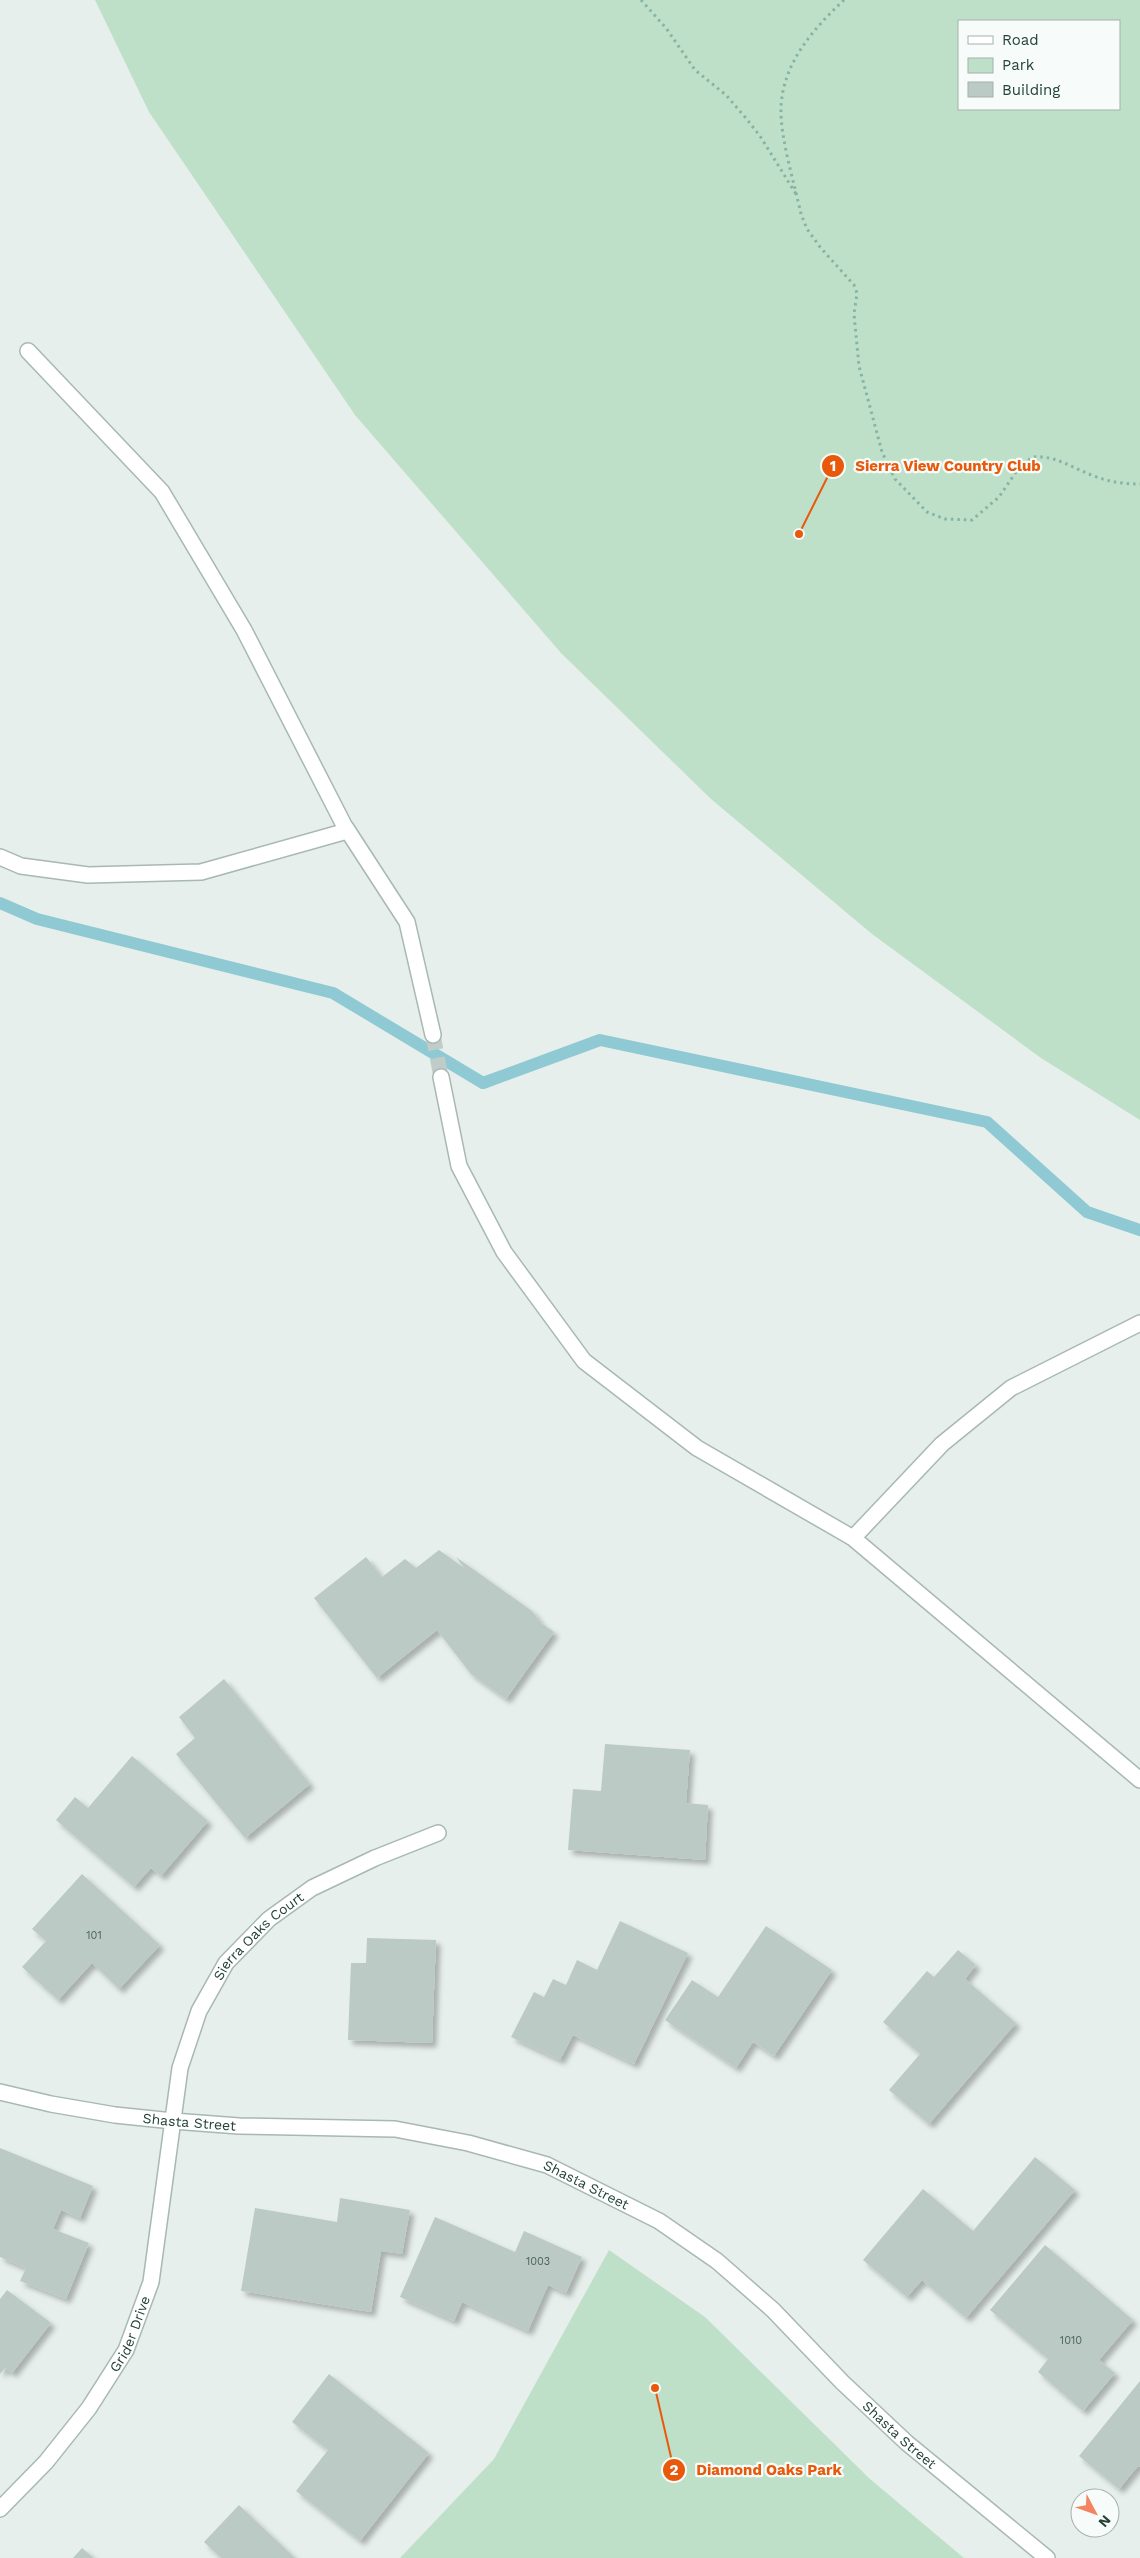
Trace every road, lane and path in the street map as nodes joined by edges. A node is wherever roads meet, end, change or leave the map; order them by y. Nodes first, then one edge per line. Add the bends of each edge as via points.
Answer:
1 (642, 0) edge
2 (844, 0) edge
3 (798, 196) junction
4 (28, 351) dead end
5 (1140, 484) edge
6 (346, 828) junction
7 (0, 857) edge
8 (433, 1035) tunnel mouth
9 (441, 1077) tunnel mouth
10 (1140, 1323) edge
11 (853, 1538) junction
12 (1140, 1780) edge
13 (438, 1833) dead end
14 (0, 2092) edge
15 (173, 2121) junction
16 (0, 2509) edge
17 (1047, 2558) edge

1 - 3 path via 696,70 726,95 745,117
2 - 3 path via 816,27 801,48 785,87 781,110
3 - 5 path via 807,230 846,275 856,294 854,314 859,366 882,452 895,479 927,512 945,519 972,520 999,497 1016,472 1032,457 1057,458 1095,476 1122,484
4 - 6 street via 162,492 244,630
6 - 7 street via 347,831 201,872 88,875 21,866
6 - 8 street via 408,922
9 - 11 street via 459,1166 504,1252 584,1361 697,1448
10 - 11 street via 1011,1388 942,1444
11 - 12 street
13 - 15 street, Sierra Oaks Court via 312,1888 269,1919 226,1963 199,2011 183,2059
14 - 15 street, Shasta Street via 69,2108
15 - 16 street, Grider Drive via 151,2282 126,2350 89,2408 46,2462
15 - 17 street, Shasta Street via 239,2126 395,2129 468,2143 547,2165 610,2195 659,2221 717,2261 773,2310 907,2443

